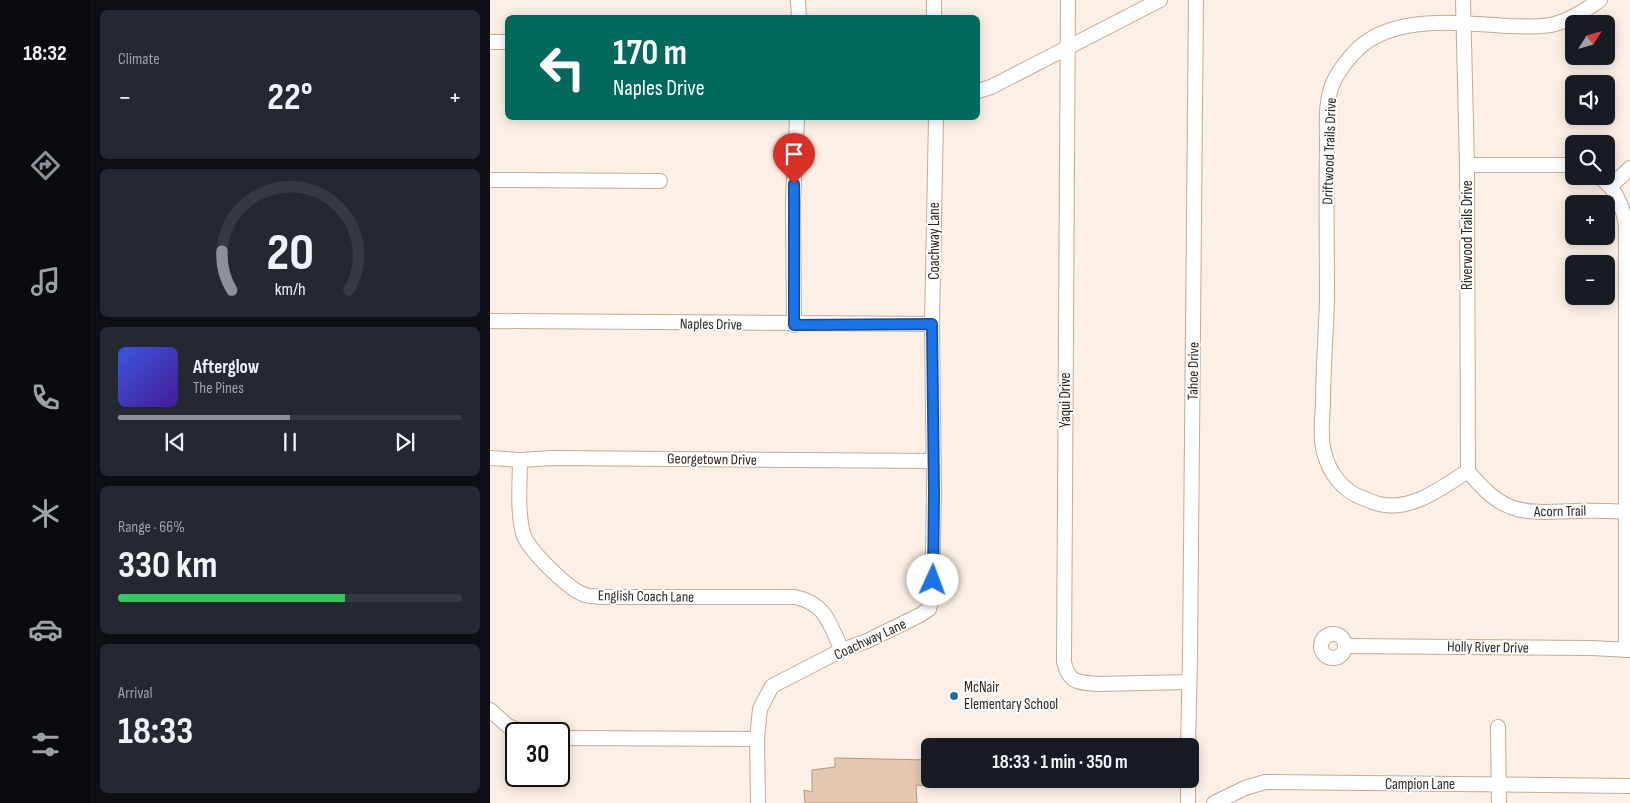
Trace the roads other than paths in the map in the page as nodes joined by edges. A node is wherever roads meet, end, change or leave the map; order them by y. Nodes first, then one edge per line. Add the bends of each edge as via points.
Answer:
1 (798, 0) edge
2 (934, 0) edge
3 (1068, 0) edge
4 (1160, 0) edge
5 (1196, 0) edge
6 (1463, 0) edge
7 (1600, 0) edge
8 (799, 15) edge
9 (934, 15) edge
10 (1463, 24) junction
11 (490, 42) edge
12 (505, 42) edge
13 (1068, 48) junction
14 (980, 90) edge
15 (797, 120) edge
16 (936, 120) edge
17 (1467, 165) junction
18 (1565, 165) edge
19 (1630, 168) edge
20 (490, 180) edge
21 (660, 181) dead end
22 (1611, 186) joint
23 (490, 321) edge
24 (932, 324) junction
25 (794, 325) junction
26 (490, 458) edge
27 (520, 460) junction
28 (934, 461) junction
29 (1468, 471) junction
30 (1627, 512) edge
31 (1345, 646) dead end
32 (842, 650) junction
33 (1628, 650) edge
34 (1189, 682) junction
35 (490, 710) edge
36 (505, 723) edge
37 (1498, 727) dead end
38 (570, 738) edge
39 (1188, 738) edge
40 (757, 740) junction
41 (1499, 784) junction
42 (1630, 786) edge
43 (1188, 788) edge
44 (758, 803) edge
45 (1188, 803) edge
46 (1214, 803) edge
47 (1499, 803) edge

1 - 8 street
2 - 9 street
3 - 13 street, Yaqui Drive
4 - 13 street
5 - 34 street, Tahoe Drive
6 - 10 street, Riverwood Trails Drive
7 - 10 street, Driftwood Trails Drive via 1572,18 1553,24 1532,27
10 - 17 street, Riverwood Trails Drive
10 - 29 street, Driftwood Trails Drive via 1406,25 1373,37 1350,56 1332,84 1327,131 1327,315 1322,435 1327,462 1340,483 1358,497 1381,505 1411,502 1433,493
11 - 12 street
13 - 14 street
13 - 34 street, Yaqui Drive via 1064,662 1072,680 1083,683
15 - 25 street via 793,201
16 - 24 street, Coachway Lane
17 - 18 street
17 - 29 street, Riverwood Trails Drive
19 - 22 street
20 - 21 street
22 - 30 street via 1626,224
23 - 25 street, Naples Drive
24 - 25 street, Naples Drive
24 - 28 street, Coachway Lane
26 - 27 street, Georgetown Drive
27 - 28 street, Georgetown Drive
27 - 32 street, English Coach Lane via 523,534 528,546 572,588 584,595 600,597 795,597 817,606
28 - 32 street, Coachway Lane via 934,563 929,609 894,629
29 - 30 street, Acorn Trail via 1494,497 1523,511
30 - 33 street
31 - 33 street, Holly River Drive
32 - 40 street, Coachway Lane via 772,686 760,709
34 - 39 street, Tahoe Drive
35 - 36 street
37 - 41 street
38 - 40 street
40 - 44 street, Coachway Lane
41 - 42 street, Campion Lane
41 - 46 street, Campion Lane via 1266,782
41 - 47 street
43 - 45 street

